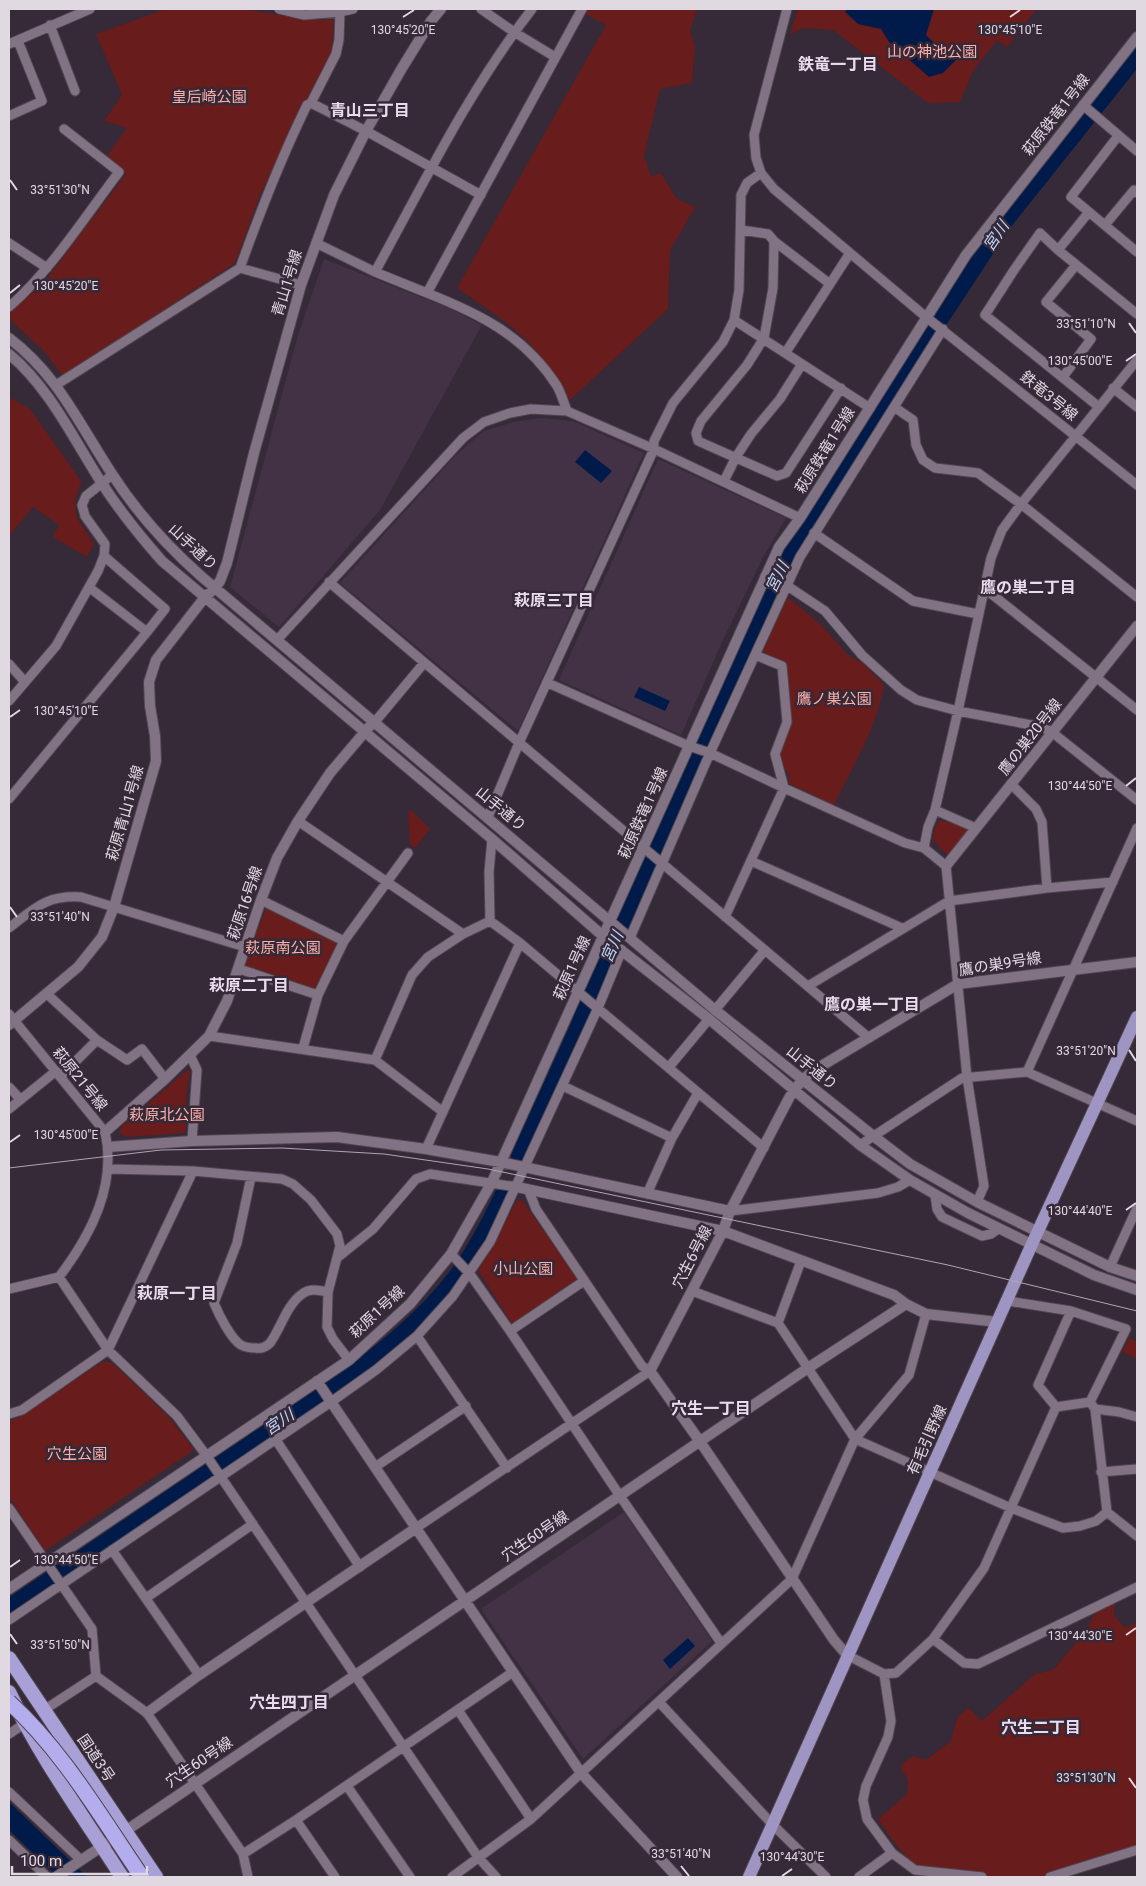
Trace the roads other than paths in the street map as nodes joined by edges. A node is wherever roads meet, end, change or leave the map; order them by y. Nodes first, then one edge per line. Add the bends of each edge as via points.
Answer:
1 (90, 9) edge
2 (279, 9) edge
3 (352, 9) edge
4 (441, 9) edge
5 (481, 9) edge
6 (532, 9) edge
7 (582, 9) edge
8 (787, 9) edge
9 (340, 12) junction
10 (50, 25) junction
11 (514, 32) junction
12 (1137, 37) edge
13 (13, 42) edge
14 (555, 57) junction
15 (75, 91) dead end
16 (311, 103) junction
17 (1085, 106) junction
18 (9, 116) edge
19 (64, 130) dead end
20 (366, 131) junction
21 (1118, 136) junction
22 (1137, 151) edge
23 (432, 168) junction
24 (761, 173) junction
25 (1137, 193) edge
26 (481, 195) junction
27 (1090, 212) junction
28 (1106, 225) junction
29 (741, 230) junction
30 (774, 241) junction
31 (9, 243) edge
32 (316, 243) junction
33 (1058, 250) junction
34 (1137, 252) edge
35 (850, 254) junction
36 (1076, 265) junction
37 (46, 268) junction
38 (240, 268) junction
39 (375, 272) junction
40 (830, 284) junction
41 (301, 285) junction
42 (427, 293) junction
43 (9, 307) edge
44 (1137, 314) edge
45 (926, 317) junction
46 (734, 320) junction
47 (943, 329) junction
48 (9, 338) edge
49 (764, 338) junction
50 (786, 352) junction
51 (9, 354) edge
52 (1137, 360) edge
53 (802, 364) junction
54 (1063, 377) junction
55 (56, 386) junction
56 (841, 388) junction
57 (1113, 388) junction
58 (894, 406) junction
59 (1099, 407) junction
60 (1137, 407) edge
61 (870, 408) junction
62 (567, 411) junction
63 (1076, 436) junction
64 (654, 449) junction
65 (736, 457) junction
66 (112, 475) junction
67 (724, 481) junction
68 (102, 483) junction
69 (1137, 485) edge
70 (1021, 504) junction
71 (800, 518) junction
72 (814, 533) junction
73 (104, 556) junction
74 (775, 581) junction
75 (329, 582) junction
76 (90, 588) junction
77 (215, 588) junction
78 (984, 588) junction
79 (205, 597) junction
80 (1137, 598) edge
81 (978, 614) junction
82 (1137, 626) edge
83 (147, 632) junction
84 (277, 640) junction
85 (755, 655) junction
86 (424, 663) junction
87 (9, 664) edge
88 (1097, 676) junction
89 (25, 682) junction
90 (548, 683) junction
91 (9, 701) edge
92 (1137, 710) edge
93 (958, 711) junction
94 (374, 722) junction
95 (365, 731) junction
96 (1053, 733) junction
97 (519, 743) junction
98 (692, 747) junction
99 (710, 753) junction
100 (1012, 785) junction
101 (784, 788) junction
102 (9, 799) edge
103 (1137, 800) edge
104 (934, 810) junction
105 (488, 817) junction
106 (298, 821) junction
107 (976, 828) junction
108 (1137, 828) edge
109 (492, 839) junction
110 (924, 848) junction
111 (647, 850) junction
112 (408, 853) dead end
113 (660, 861) junction
114 (751, 861) junction
115 (946, 866) junction
116 (388, 882) junction
117 (1113, 882) junction
118 (1047, 888) junction
119 (261, 900) junction
120 (949, 902) junction
121 (114, 907) junction
122 (725, 917) junction
123 (490, 921) junction
124 (612, 923) junction
125 (9, 928) edge
126 (902, 928) junction
127 (463, 934) junction
128 (628, 936) junction
129 (605, 937) junction
130 (344, 941) junction
131 (520, 943) junction
132 (246, 946) junction
133 (621, 949) junction
134 (765, 950) junction
135 (1137, 962) edge
136 (239, 969) junction
137 (1073, 969) junction
138 (958, 984) junction
139 (808, 986) junction
140 (47, 994) junction
141 (580, 994) junction
142 (318, 995) junction
143 (596, 1007) junction
144 (715, 1010) junction
145 (1137, 1017) edge
146 (709, 1019) junction
147 (11, 1020) edge
148 (209, 1036) junction
149 (869, 1038) junction
150 (97, 1040) junction
151 (303, 1048) junction
152 (190, 1055) junction
153 (375, 1060) junction
154 (669, 1067) junction
155 (1027, 1072) junction
156 (58, 1073) junction
157 (967, 1077) junction
158 (165, 1079) junction
159 (802, 1079) junction
160 (563, 1086) junction
161 (9, 1087) edge
162 (794, 1089) junction
163 (698, 1093) junction
164 (20, 1100) junction
165 (1098, 1103) junction
166 (9, 1108) edge
167 (443, 1112) junction
168 (1137, 1122) edge
169 (105, 1132) junction
170 (872, 1135) junction
171 (672, 1138) junction
172 (192, 1140) junction
173 (860, 1145) junction
174 (108, 1147) junction
175 (764, 1148) junction
176 (426, 1149) junction
177 (500, 1162) junction
178 (108, 1165) junction
179 (525, 1168) junction
180 (193, 1170) junction
181 (251, 1177) junction
182 (910, 1180) junction
183 (492, 1182) junction
184 (516, 1187) junction
185 (531, 1191) junction
186 (647, 1194) junction
187 (935, 1195) junction
188 (977, 1202) junction
189 (1137, 1208) edge
190 (730, 1211) junction
191 (1133, 1227) edge
192 (998, 1229) junction
193 (723, 1231) junction
194 (1039, 1232) junction
195 (1032, 1244) junction
196 (451, 1254) junction
197 (338, 1258) junction
198 (801, 1261) junction
199 (1110, 1268) junction
200 (470, 1274) junction
201 (1137, 1276) edge
202 (59, 1277) junction
203 (584, 1281) junction
204 (9, 1289) edge
205 (692, 1290) junction
206 (1137, 1290) edge
207 (328, 1292) junction
208 (1008, 1302) junction
209 (906, 1304) junction
210 (1072, 1311) junction
211 (926, 1314) junction
212 (998, 1322) junction
213 (778, 1323) junction
214 (510, 1331) junction
215 (417, 1336) junction
216 (108, 1350) junction
217 (349, 1360) junction
218 (808, 1368) junction
219 (650, 1371) junction
220 (318, 1383) junction
221 (330, 1401) junction
222 (1092, 1405) junction
223 (466, 1406) junction
224 (1056, 1407) junction
225 (9, 1414) edge
226 (1137, 1417) edge
227 (572, 1423) junction
228 (855, 1438) junction
229 (276, 1440) junction
230 (701, 1443) junction
231 (207, 1457) junction
232 (375, 1467) junction
233 (507, 1468) junction
234 (1137, 1469) edge
235 (930, 1472) junction
236 (1102, 1472) junction
237 (219, 1474) junction
238 (620, 1496) junction
239 (9, 1508) edge
240 (1011, 1508) junction
241 (1107, 1512) junction
242 (253, 1524) junction
243 (416, 1528) junction
244 (1137, 1536) edge
245 (112, 1550) junction
246 (47, 1566) junction
247 (360, 1567) junction
248 (792, 1579) junction
249 (59, 1583) junction
250 (1137, 1587) edge
251 (9, 1589) edge
252 (146, 1598) junction
253 (466, 1602) junction
254 (306, 1604) junction
255 (9, 1620) edge
256 (933, 1639) junction
257 (721, 1643) junction
258 (848, 1655) junction
259 (9, 1658) edge
260 (513, 1672) junction
261 (884, 1674) junction
262 (199, 1675) junction
263 (96, 1676) junction
264 (356, 1676) junction
265 (9, 1692) edge
266 (9, 1702) edge
267 (659, 1702) junction
268 (44, 1710) junction
269 (458, 1710) junction
270 (147, 1713) junction
271 (24, 1724) junction
272 (9, 1734) edge
273 (404, 1748) junction
274 (581, 1773) junction
275 (194, 1783) junction
276 (346, 1786) junction
277 (9, 1792) edge
278 (530, 1819) junction
279 (296, 1820) junction
280 (773, 1825) junction
281 (125, 1831) junction
282 (9, 1840) edge
283 (102, 1846) junction
284 (1137, 1850) edge
285 (892, 1853) junction
286 (243, 1854) junction
287 (478, 1857) junction
288 (79, 1861) junction
289 (47, 1877) edge
290 (56, 1877) edge
291 (122, 1877) edge
292 (142, 1877) edge
293 (156, 1877) edge
294 (248, 1877) edge
295 (335, 1877) edge
296 (410, 1877) edge
297 (452, 1877) edge
298 (496, 1877) edge
299 (677, 1877) edge
300 (749, 1877) edge
301 (826, 1877) edge
302 (859, 1877) edge
303 (982, 1877) edge
304 (1050, 1877) edge

1 - 10 street
2 - 9 street via 304,15
3 - 9 street
4 - 20 street, 青山1号線
5 - 11 street
6 - 11 street
7 - 14 street
8 - 24 street via 754,135
9 - 16 street via 336,54
10 - 13 street
10 - 15 street
11 - 14 street
11 - 23 street via 473,94
12 - 17 street, 萩原鉄竜1号線
13 - 18 street via 42,101
14 - 26 street
16 - 20 street
16 - 38 street via 274,176
17 - 21 street
17 - 45 street, 萩原鉄竜1号線 via 966,255
19 - 37 street via 119,172
20 - 23 street
20 - 32 street, 青山1号線 via 334,195
21 - 22 street
21 - 27 street via 1071,197
23 - 26 street
23 - 39 street
24 - 29 street via 747,183 741,195
24 - 35 street, 鉄竜3号線
25 - 28 street via 1134,190
26 - 42 street
27 - 28 street
27 - 33 street
28 - 34 street
29 - 30 street via 768,234
29 - 46 street via 739,290
30 - 40 street
30 - 49 street via 773,288
31 - 37 street
32 - 39 street
32 - 41 street, 青山1号線
33 - 36 street
33 - 54 street via 1040,233 985,315
35 - 40 street
35 - 45 street, 鉄竜3号線
36 - 44 street
36 - 54 street via 1046,302 1091,339
37 - 43 street
38 - 41 street
38 - 55 street
39 - 42 street
40 - 50 street
41 - 77 street, 青山1号線 via 227,563
42 - 62 street via 475,313 518,341 558,388
45 - 47 street, 鉄竜3号線
45 - 61 street, 萩原鉄竜1号線
46 - 49 street
46 - 64 street via 723,342 673,403 654,440
47 - 58 street
47 - 63 street, 鉄竜3号線
48 - 55 street, 山手通り via 27,352
49 - 50 street
49 - 65 street via 747,365 701,421 696,433 698,441
50 - 53 street
51 - 68 street, 山手通り via 38,385
52 - 57 street
53 - 56 street
53 - 65 street
54 - 59 street
55 - 66 street, 山手通り
56 - 61 street
56 - 65 street via 786,473 777,476
57 - 59 street
57 - 60 street
58 - 70 street via 913,420 916,445 923,460 935,468 978,473
58 - 72 street
59 - 63 street
61 - 71 street, 萩原鉄竜1号線
62 - 64 street
62 - 75 street via 531,409 484,422 463,438
63 - 69 street, 鉄竜3号線
63 - 70 street
64 - 67 street
64 - 90 street
65 - 67 street
66 - 68 street
66 - 77 street, 山手通り via 165,542
67 - 71 street
68 - 73 street via 86,496 82,505 85,516 105,544
68 - 79 street, 山手通り via 132,527 181,578
70 - 78 street via 1002,530
70 - 80 street
71 - 74 street, 萩原鉄竜1号線 via 779,547
72 - 74 street
72 - 81 street via 913,601
73 - 76 street
73 - 83 street via 165,609
74 - 85 street
74 - 93 street via 825,611 862,655 901,690 917,700
74 - 98 street, 萩原鉄竜1号線
75 - 84 street
75 - 86 street
76 - 83 street
76 - 89 street via 56,646
77 - 79 street, 萩原青山1号線
77 - 84 street, 山手通り
78 - 81 street
78 - 88 street
79 - 95 street, 山手通り
79 - 121 street, 萩原青山1号線 via 156,660 149,682 156,761
81 - 93 street
82 - 88 street, 鷹の巣20号線
83 - 102 street
84 - 94 street, 山手通り
85 - 99 street
85 - 101 street via 782,666 787,722 775,754
86 - 94 street
86 - 97 street
87 - 89 street
88 - 92 street
88 - 96 street, 鷹の巣20号線
89 - 91 street
90 - 97 street
90 - 98 street
93 - 96 street via 1042,727
93 - 104 street
94 - 95 street, 萩原16号線
94 - 105 street, 山手通り
95 - 106 street, 萩原16号線 via 330,773
95 - 109 street, 山手通り
96 - 100 street, 鷹の巣20号線
96 - 103 street
97 - 105 street
97 - 111 street
98 - 99 street
98 - 111 street, 萩原鉄竜1号線
99 - 101 street
99 - 113 street
100 - 107 street, 鷹の巣20号線
100 - 118 street via 1036,810 1042,822
101 - 110 street
101 - 114 street
104 - 107 street
104 - 110 street
105 - 124 street, 山手通り
106 - 116 street
106 - 119 street, 萩原16号線
107 - 115 street, 鷹の巣20号線
108 - 117 street
109 - 123 street
109 - 129 street, 山手通り
110 - 115 street
111 - 113 street
111 - 124 street, 萩原鉄竜1号線
112 - 116 street
113 - 122 street
113 - 128 street
114 - 122 street
114 - 126 street
115 - 120 street
116 - 127 street
116 - 130 street
117 - 118 street
117 - 137 street
118 - 120 street
119 - 130 street
119 - 132 street, 萩原16号線
120 - 126 street
120 - 138 street
121 - 125 street via 81,897 63,896 44,902
121 - 132 street
121 - 140 street, 萩原青山1号線 via 102,937 78,968
122 - 134 street
123 - 127 street
123 - 131 street
124 - 128 street, 山手通り
124 - 129 street, 萩原1号線
126 - 139 street
127 - 153 street via 428,957 412,974
128 - 144 street, 山手通り
129 - 133 street, 山手通り
129 - 141 street, 萩原1号線
130 - 142 street
131 - 141 street
131 - 167 street
132 - 136 street, 萩原16号線
133 - 143 street
133 - 146 street, 山手通り
134 - 139 street
134 - 144 street
135 - 137 street, 鷹の巣9号線
136 - 142 street
136 - 148 street, 萩原16号線
137 - 138 street, 鷹の巣9号線
137 - 155 street
138 - 149 street, 鷹の巣9号線
138 - 157 street
139 - 149 street
140 - 147 street, 萩原青山1号線
140 - 150 street
141 - 143 street
141 - 177 street, 萩原1号線
142 - 151 street
143 - 154 street
143 - 160 street
144 - 159 street, 山手通り
145 - 165 main road, 有毛引野線
146 - 154 street
146 - 162 street, 山手通り
147 - 156 street, 萩原21号線
148 - 151 street
148 - 152 street, 萩原16号線
149 - 159 street, 鷹の巣9号線
150 - 156 street
150 - 158 street via 127,1060 142,1049
151 - 153 street
152 - 158 street, 萩原16号線
152 - 172 street via 197,1070
153 - 167 street
154 - 163 street
155 - 157 street
155 - 165 street
156 - 164 street
156 - 169 street, 萩原21号線
157 - 170 street
157 - 188 street via 984,1186
158 - 169 street, 萩原16号線
159 - 162 street, 穴生6号線
159 - 170 street, 山手通り
160 - 171 street
160 - 179 street
161 - 164 street
162 - 173 street, 山手通り
162 - 175 street, 穴生6号線
163 - 171 street
163 - 175 street
164 - 166 street
165 - 168 street
165 - 194 main road, 有毛引野線
167 - 176 street
169 - 174 street, 萩原21号線
170 - 173 street
170 - 188 street, 山手通り via 910,1164
171 - 186 street
172 - 174 street
172 - 176 street via 337,1137
173 - 182 street, 山手通り
174 - 178 street, 萩原21号線
175 - 190 street, 穴生6号線
176 - 177 street
177 - 179 street
177 - 183 street, 萩原1号線
178 - 180 street
178 - 202 street, 萩原21号線 via 101,1205 88,1235
179 - 184 street
179 - 186 street
180 - 181 street
180 - 216 street
181 - 197 street via 282,1179 311,1200 337,1234
181 - 207 street via 237,1243 214,1303 231,1333 240,1344 262,1349 269,1344 290,1307 301,1295 311,1290
182 - 187 street, 山手通り
182 - 190 street via 878,1193
183 - 184 street
183 - 196 street, 萩原1号線
183 - 197 street via 430,1174 416,1179 373,1229
184 - 185 street
184 - 200 street via 490,1242
185 - 193 street
185 - 203 street via 536,1209
186 - 190 street
187 - 192 street, 山手通り
187 - 192 street via 942,1217 982,1236
188 - 194 street, 山手通り
189 - 191 street
190 - 193 street, 穴生6号線
191 - 199 street
192 - 195 street, 山手通り
193 - 198 street
193 - 205 street, 穴生6号線
194 - 195 main road, 有毛引野線
194 - 199 street, 山手通り
195 - 206 street, 山手通り via 1094,1275
195 - 208 main road, 有毛引野線
196 - 200 street
196 - 217 street, 萩原1号線 via 410,1304
197 - 207 street
198 - 209 street via 894,1295
198 - 213 street
199 - 201 street, 山手通り
200 - 214 street
200 - 215 street
202 - 204 street
202 - 216 street
203 - 214 street
203 - 219 street via 642,1366
205 - 213 street
205 - 219 street, 穴生6号線
207 - 217 street via 328,1327 332,1339
208 - 210 street
208 - 212 main road, 有毛引野線
209 - 211 street
209 - 218 street, 穴生60号線
210 - 222 street via 1126,1329
210 - 224 street via 1038,1385
211 - 212 street
211 - 228 street via 909,1375
212 - 235 main road, 有毛引野線
213 - 218 street
214 - 227 street
215 - 221 street via 376,1370
215 - 223 street
216 - 225 street via 22,1410
216 - 231 street via 177,1416
217 - 220 street, 萩原1号線
218 - 228 street
218 - 230 street, 穴生60号線
219 - 227 street
219 - 230 street
220 - 221 street
220 - 231 street, 萩原1号線
221 - 229 street
221 - 232 street
222 - 224 street
222 - 226 street
222 - 236 street
223 - 232 street
223 - 233 street
224 - 240 street
227 - 233 street
227 - 238 street
228 - 235 street
228 - 248 street
229 - 237 street
229 - 247 street
230 - 238 street, 穴生60号線
230 - 248 street
231 - 237 street
231 - 246 street, 萩原1号線
232 - 243 street
233 - 243 street
234 - 236 street
235 - 240 street
235 - 258 main road, 有毛引野線
236 - 241 street
237 - 242 street
237 - 245 street
238 - 253 street, 穴生60号線
238 - 257 street
239 - 246 street
240 - 241 street via 1063,1528 1088,1524
240 - 256 street via 984,1568
241 - 244 street
242 - 252 street
242 - 254 street
243 - 247 street
243 - 253 street
245 - 249 street
245 - 252 street
246 - 249 street
246 - 251 street, 萩原1号線
247 - 254 street
248 - 257 street
248 - 258 street
249 - 255 street
249 - 263 street via 92,1629
250 - 256 street via 978,1664 964,1663
252 - 262 street
253 - 260 street
253 - 264 street, 穴生60号線
254 - 262 street
254 - 264 street
256 - 261 street via 896,1673
257 - 267 street
258 - 261 street
258 - 280 main road, 有毛引野線
259 - 268 highway, 国道3号
260 - 269 street
260 - 274 street
261 - 285 street via 889,1696 890,1729 863,1800 867,1819
262 - 270 street
263 - 268 street
263 - 270 street
264 - 273 street
264 - 275 street, 穴生60号線
265 - 271 highway
266 - 292 highway, bridge via 52,1748
267 - 274 street
267 - 280 street
268 - 281 highway, 国道3号
269 - 273 street
269 - 278 street
270 - 275 street
271 - 272 street
271 - 283 highway
273 - 276 street
273 - 287 street
274 - 278 street
274 - 299 street
275 - 281 street, 穴生60号線
275 - 286 street
276 - 279 street
276 - 296 street
277 - 288 street
278 - 287 street
279 - 286 street
279 - 295 street
280 - 300 main road, 有毛引野線
280 - 301 street
281 - 283 street, 穴生60号線
281 - 293 highway, 国道3号
282 - 289 street
283 - 288 street, 穴生60号線
283 - 291 highway
284 - 304 street
285 - 302 street
285 - 303 street via 916,1870
286 - 294 street
287 - 297 street
287 - 298 street
288 - 290 street, 穴生60号線

